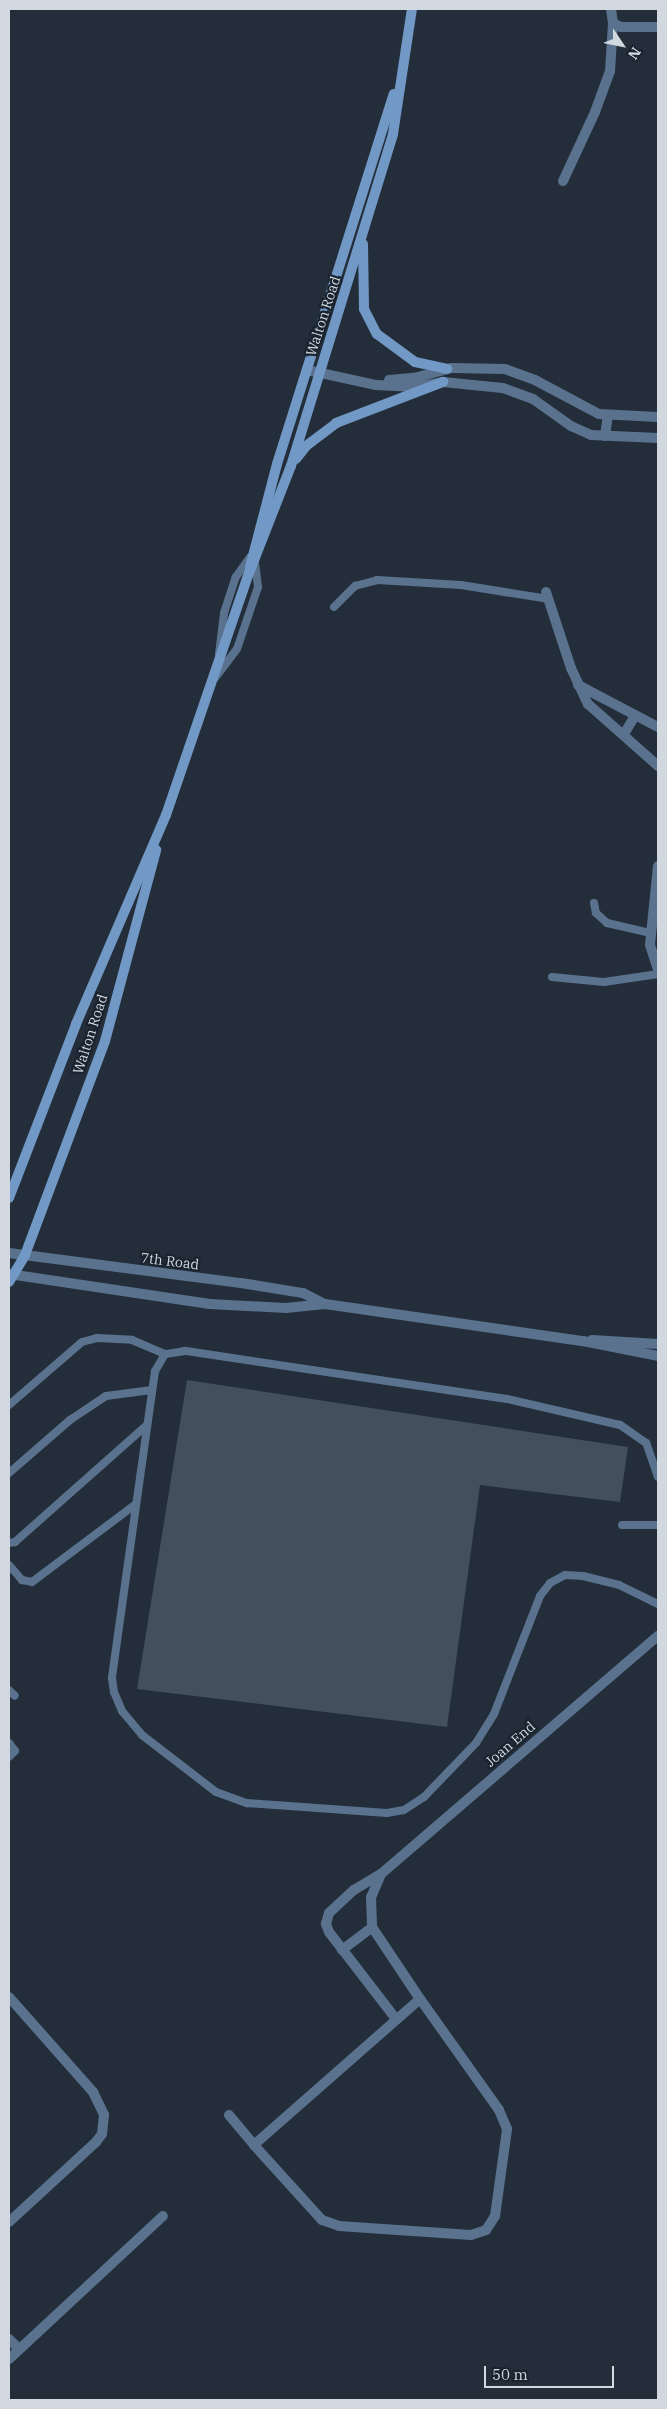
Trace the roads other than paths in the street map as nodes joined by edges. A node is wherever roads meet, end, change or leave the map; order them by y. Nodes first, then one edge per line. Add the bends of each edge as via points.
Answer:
1 (412, 9) edge
2 (611, 9) edge
3 (613, 23) junction
4 (658, 27) edge
5 (405, 62) junction
6 (563, 181) dead end
7 (363, 236) junction
8 (475, 366) junction
9 (308, 367) junction
10 (321, 369) junction
11 (447, 369) junction
12 (443, 382) junction
13 (473, 383) junction
14 (608, 415) junction
15 (658, 418) edge
16 (605, 436) junction
17 (658, 438) edge
18 (291, 466) junction
19 (253, 559) junction
20 (547, 596) joint
21 (334, 607) dead end
22 (219, 661) junction
23 (213, 680) junction
24 (578, 685) junction
25 (635, 716) junction
26 (658, 726) edge
27 (624, 734) junction
28 (658, 766) edge
29 (166, 815) junction
30 (658, 866) edge
31 (594, 903) dead end
32 (650, 933) junction
33 (658, 969) edge
34 (658, 974) edge
35 (552, 977) dead end
36 (9, 1198) edge
37 (9, 1253) edge
38 (25, 1255) junction
39 (10, 1277) edge
40 (325, 1304) junction
41 (583, 1341) junction
42 (658, 1344) edge
43 (165, 1354) junction
44 (658, 1356) edge
45 (152, 1390) junction
46 (9, 1405) edge
47 (147, 1425) junction
48 (9, 1473) edge
49 (658, 1477) edge
50 (136, 1504) junction
51 (622, 1525) dead end
52 (658, 1525) edge
53 (9, 1543) edge
54 (9, 1565) edge
55 (658, 1604) edge
56 (658, 1636) edge
57 (9, 1690) edge
58 (14, 1696) dead end
59 (9, 1742) edge
60 (9, 1757) edge
61 (381, 1874) junction
62 (372, 1927) junction
63 (342, 1950) junction
64 (9, 1997) edge
65 (420, 1998) junction
66 (396, 2018) junction
67 (229, 2115) dead end
68 (254, 2145) junction
69 (162, 2216) dead end
70 (9, 2222) edge
71 (9, 2339) edge
72 (19, 2349) junction
73 (9, 2359) edge

1 - 5 main road, Walton Road
2 - 3 street
3 - 4 street via 621,27
3 - 6 street via 610,70 595,112
5 - 7 main road, Walton Road via 393,134
5 - 9 main road, Walton Road
7 - 10 main road, Walton Road
7 - 11 main road via 364,309 368,321 383,341 415,362
8 - 11 street
8 - 13 street
8 - 14 street via 505,369
9 - 10 street
9 - 19 main road, Walton Road
10 - 11 street via 398,380
10 - 12 street via 376,386 415,387
10 - 18 main road, Walton Road
12 - 13 street
12 - 18 main road via 336,423 306,446
13 - 16 street via 504,388 533,399 571,426 591,435
14 - 15 street
14 - 16 street
16 - 17 street
18 - 19 main road, Walton Road
19 - 22 main road, Walton Road
19 - 22 lane via 236,577 224,613
19 - 23 lane via 258,587 237,649
20 - 21 lane via 461,585 378,580 355,586
20 - 24 street
22 - 23 main road, Walton Road
23 - 29 main road, Walton Road
24 - 25 street
24 - 27 street via 588,704
25 - 26 street
25 - 27 street
27 - 28 street
29 - 36 main road, Walton Road via 76,1024
29 - 38 main road, Walton Road via 105,1041
30 - 32 street
31 - 32 lane via 596,913 607,923
32 - 33 street
34 - 35 lane via 604,982
37 - 38 street, 7th Road
38 - 39 main road, Walton Road
38 - 40 street, 7th Road via 295,1292
39 - 40 street, 7th Road via 210,1304 286,1308
40 - 41 street, 7th Road
41 - 42 street, 7th Road
41 - 44 street, 7th Road via 604,1348
43 - 45 lane via 155,1371
43 - 46 lane via 132,1340 97,1338 82,1342
43 - 49 lane via 184,1351 507,1399 620,1425 646,1443 654,1457
45 - 47 lane
45 - 48 lane via 106,1396 70,1420
47 - 50 lane
47 - 53 lane via 15,1542
50 - 54 lane via 32,1582 22,1580
50 - 55 lane via 112,1678 114,1692 122,1711 142,1735 216,1792 247,1803 387,1813 404,1810 424,1797 476,1743 494,1714 540,1596 550,1583 565,1575 583,1576 619,1585
51 - 52 lane
56 - 61 street, Joan End
57 - 58 lane
59 - 60 lane via 15,1751
61 - 62 street via 371,1897
61 - 63 street, Joan End via 354,1890 329,1913 329,1932
62 - 63 street
62 - 65 street
63 - 66 street
64 - 70 street via 93,2092 104,2115 102,2134 96,2142
65 - 66 street
65 - 68 street via 499,2110 508,2129 495,2216 486,2230 471,2235 330,2224 314,2213
66 - 68 street
67 - 68 street
69 - 72 street
71 - 72 street
72 - 73 street

